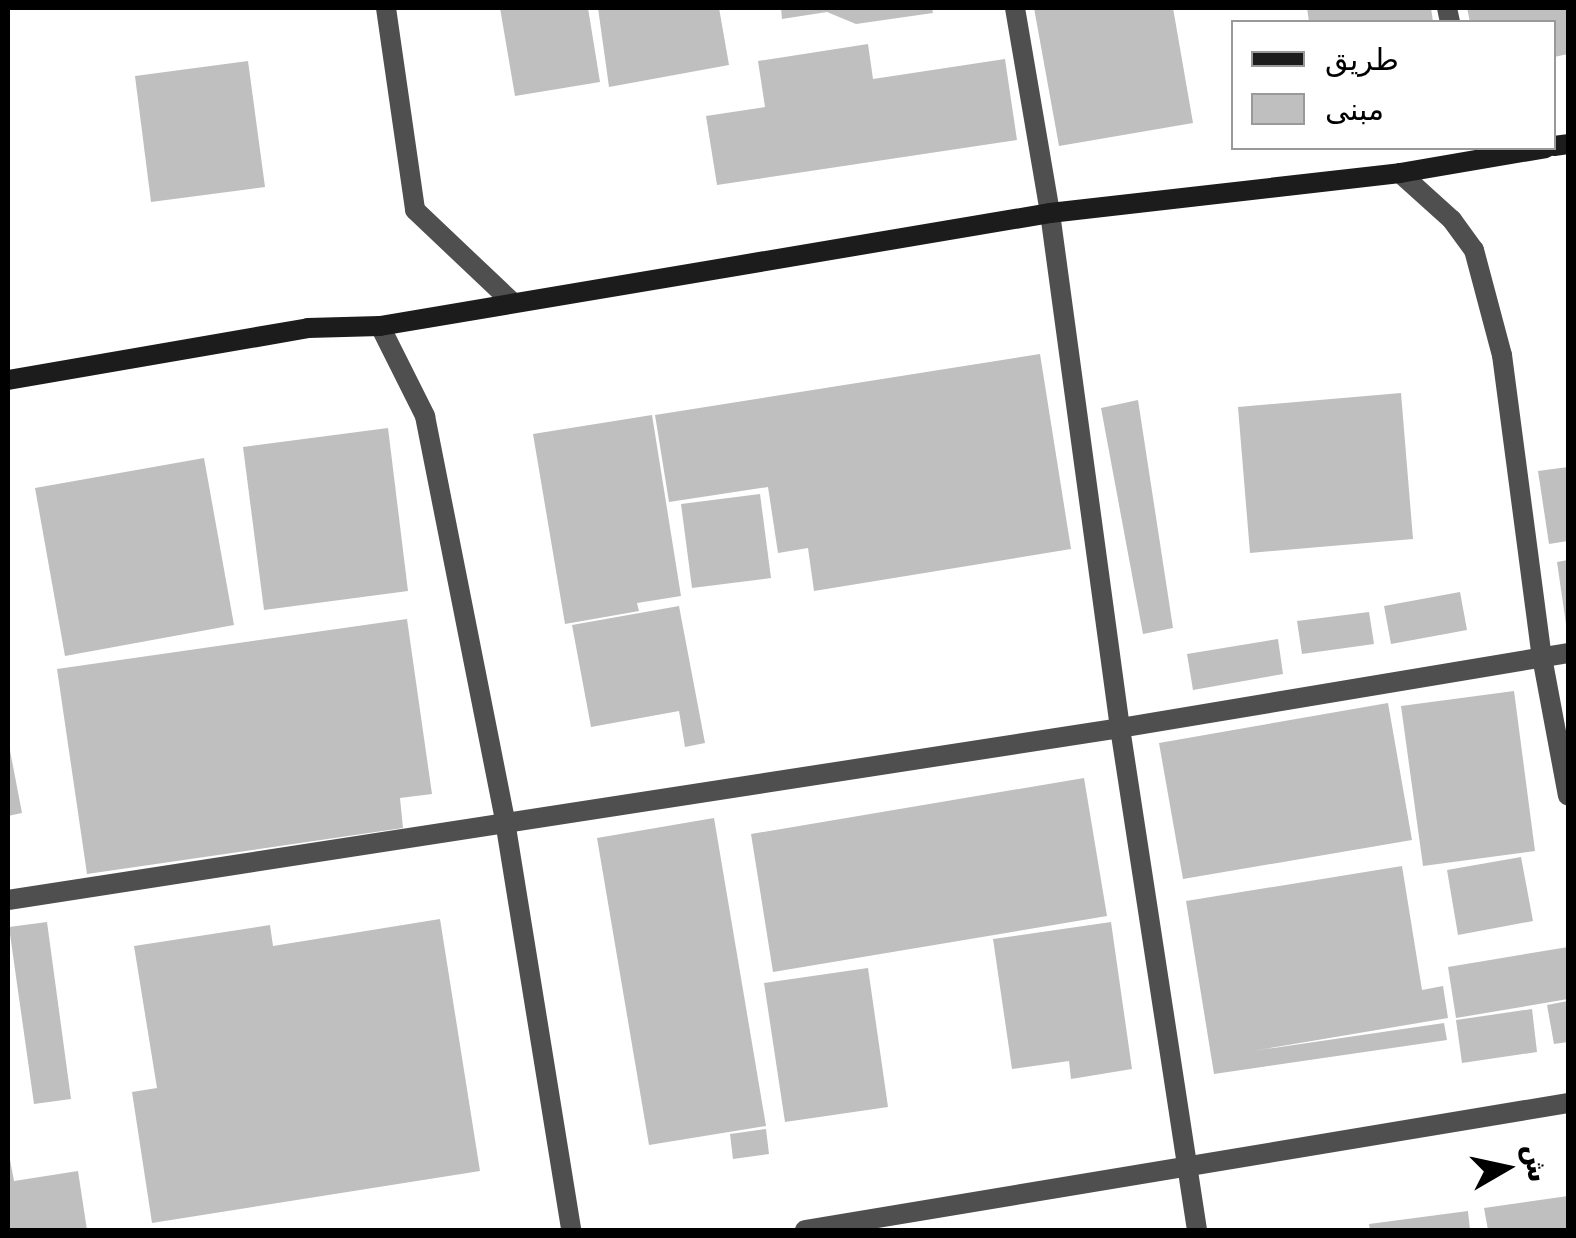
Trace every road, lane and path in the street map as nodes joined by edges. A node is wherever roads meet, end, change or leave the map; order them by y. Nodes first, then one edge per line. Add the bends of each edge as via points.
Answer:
1 (386, 8) edge
2 (1014, 8) edge
3 (1522, 150) edge
4 (1473, 154) edge
5 (1400, 173) junction
6 (1050, 213) junction
7 (511, 301) junction
8 (380, 326) junction
9 (8, 380) edge
10 (1568, 653) edge
11 (1542, 657) junction
12 (1120, 728) junction
13 (1568, 796) edge
14 (506, 821) junction
15 (8, 900) edge
16 (1568, 1103) edge
17 (1186, 1166) junction
18 (571, 1230) edge
19 (805, 1230) edge
20 (1197, 1230) edge

1 - 7 street via 415,210
2 - 6 street
3 - 4 street
4 - 5 street
5 - 6 street
5 - 11 street via 1474,250 1502,355
6 - 7 street
6 - 12 street
7 - 8 street
8 - 9 street via 308,328
8 - 14 street via 425,416
10 - 11 street
11 - 12 street
11 - 13 street
12 - 14 street
12 - 17 street
14 - 15 street
14 - 18 street
16 - 17 street
17 - 19 street
17 - 20 street

